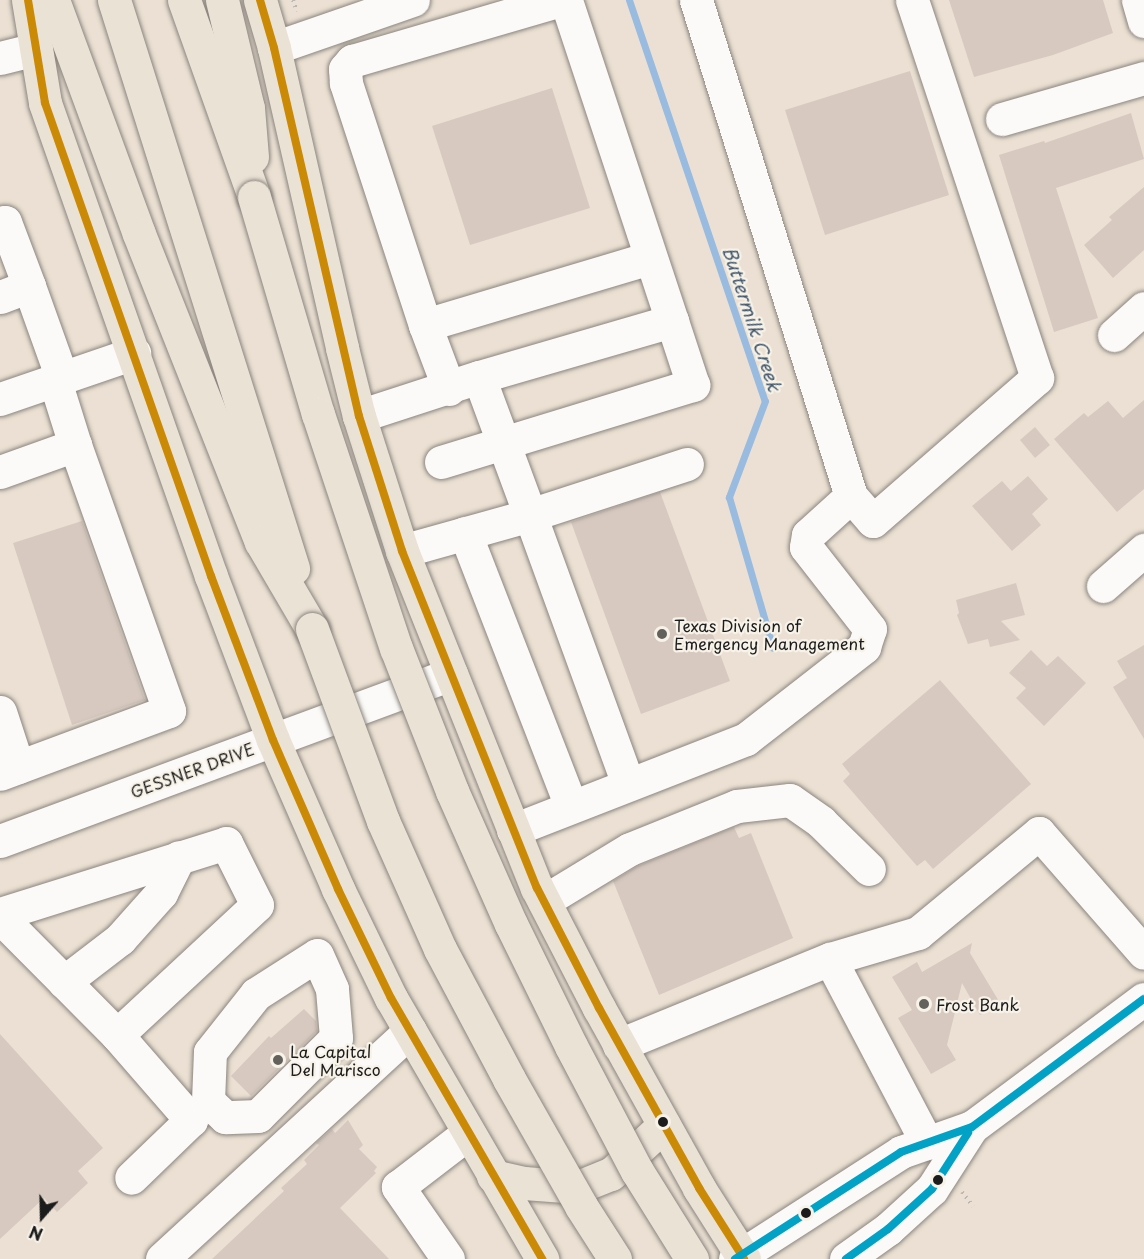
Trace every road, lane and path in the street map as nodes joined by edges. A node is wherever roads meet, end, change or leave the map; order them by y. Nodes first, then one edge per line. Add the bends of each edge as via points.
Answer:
1 (28, 0) edge
2 (42, 0) edge
3 (53, 0) edge
4 (114, 0) edge
5 (184, 0) edge
6 (222, 0) edge
7 (260, 0) edge
8 (414, 0) edge
9 (560, 0) edge
10 (566, 0) edge
11 (696, 0) edge
12 (912, 0) edge
13 (1138, 0) edge
14 (1144, 21) edge
15 (274, 48) junction
16 (36, 49) junction
17 (72, 57) junction
18 (0, 58) edge
19 (1144, 78) edge
20 (1002, 119) dead end
21 (254, 197) junction
22 (2, 218) edge
23 (650, 258) junction
24 (14, 292) edge
25 (1144, 308) edge
26 (672, 321) junction
27 (425, 325) junction
28 (1114, 334) dead end
29 (134, 352) junction
30 (479, 377) junction
31 (58, 379) junction
32 (449, 388) junction
33 (0, 399) edge
34 (359, 416) junction
35 (75, 445) junction
36 (504, 445) junction
37 (441, 462) dead end
38 (687, 464) dead end
39 (0, 472) edge
40 (851, 496) junction
41 (530, 515) junction
42 (465, 533) junction
43 (1144, 550) edge
44 (402, 551) junction
45 (1103, 586) dead end
46 (312, 629) junction
47 (451, 674) junction
48 (0, 712) edge
49 (273, 740) junction
50 (9, 770) edge
51 (628, 784) junction
52 (571, 806) junction
53 (513, 830) junction
54 (0, 842) edge
55 (179, 857) junction
56 (869, 869) dead end
57 (543, 901) junction
58 (0, 916) edge
59 (359, 933) junction
60 (1144, 953) edge
61 (318, 955) junction
62 (830, 959) junction
63 (64, 982) junction
64 (1144, 999) edge
65 (410, 1031) junction
66 (117, 1035) junction
67 (619, 1045) junction
68 (664, 1125) junction
69 (972, 1127) junction
70 (468, 1133) junction
71 (927, 1143) junction
72 (493, 1176) junction
73 (131, 1178) dead end
74 (961, 1190) dead end
75 (973, 1206) dead end
76 (740, 1258) edge
77 (162, 1259) edge
78 (448, 1259) edge
79 (542, 1259) edge
80 (615, 1259) edge
81 (692, 1259) edge
82 (846, 1259) edge

1 - 16 main road
2 - 17 main road
3 - 17 main road
4 - 46 main road
5 - 21 main road
6 - 21 main road via 248,108
7 - 15 main road
8 - 15 street
9 - 27 street via 352,62 345,69 346,83
10 - 23 street
11 - 40 street
12 - 40 street via 1037,378 873,521
13 - 14 street
15 - 34 main road
16 - 18 street
16 - 29 main road via 45,103
17 - 46 main road via 261,542
19 - 20 street
21 - 81 main road, bridge via 329,448 396,648 452,791 571,1046 637,1171
22 - 24 street
23 - 26 street
23 - 27 street
24 - 31 street
25 - 28 street
26 - 30 street
26 - 36 street via 693,385
27 - 32 street
29 - 31 street
29 - 49 main road via 211,576
30 - 32 street
30 - 36 street
31 - 33 street
31 - 35 street
32 - 34 street
34 - 44 main road
35 - 39 street
35 - 50 street via 169,711
36 - 37 street
36 - 41 street
38 - 41 street
40 - 51 street via 808,535 806,547 870,629 864,647 746,739
41 - 42 street
41 - 51 street
42 - 44 street
42 - 52 street
43 - 45 street
44 - 47 main road
46 - 80 main road, bridge via 383,821 440,949 581,1206
47 - 49 street, GESSNER DRIVE
47 - 53 main road
48 - 50 street
49 - 54 street, GESSNER DRIVE
49 - 59 main road
51 - 52 street
52 - 53 street
53 - 57 main road
55 - 58 street
55 - 63 street via 161,893 120,939
55 - 66 street via 226,843 258,905
56 - 57 street via 821,822 790,800 737,806 630,849
57 - 67 main road
58 - 63 street
59 - 61 street
59 - 65 main road
60 - 62 street via 1039,833 918,933
61 - 61 street via 256,994 210,1052 208,1101 225,1117 258,1116 336,1038 332,989
62 - 67 street
62 - 71 street
63 - 66 street
64 - 69 street
65 - 70 main road
65 - 77 street
66 - 73 street via 191,1120
67 - 68 main road
68 - 72 main road via 611,1174 578,1187
68 - 76 main road
69 - 71 street
69 - 82 street via 932,1190
70 - 72 main road
70 - 78 street via 398,1188
71 - 76 street via 901,1152
72 - 79 main road
74 - 75 path

